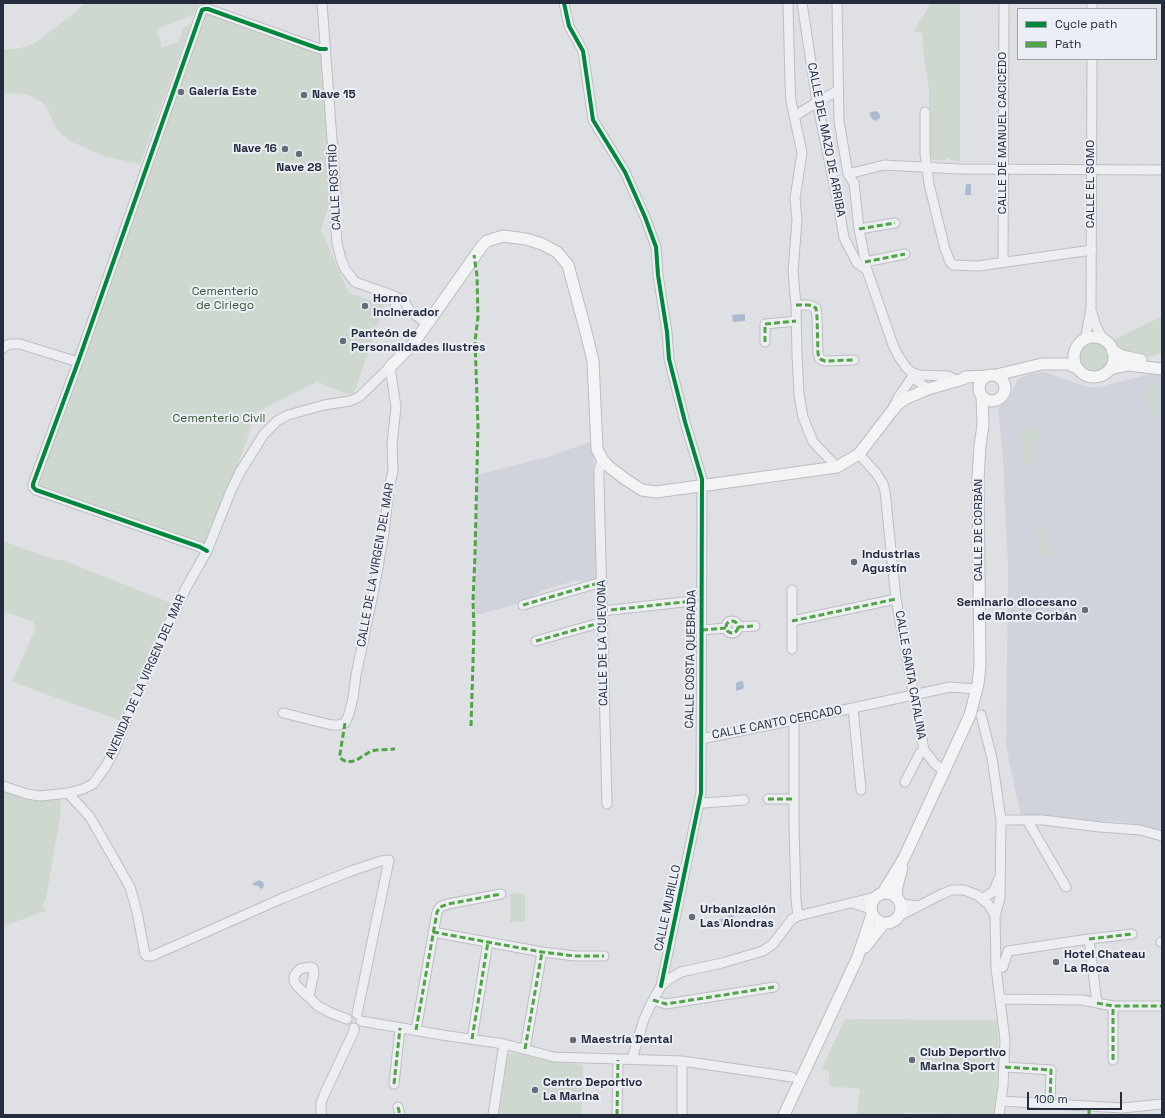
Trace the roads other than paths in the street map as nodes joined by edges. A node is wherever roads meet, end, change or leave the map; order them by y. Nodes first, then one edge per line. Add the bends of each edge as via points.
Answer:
1 (322, 3) edge
2 (788, 3) edge
3 (802, 3) edge
4 (837, 3) edge
5 (1004, 3) edge
6 (564, 4) edge
7 (326, 49) junction
8 (1092, 60) edge
9 (838, 91) junction
10 (816, 102) junction
11 (925, 112) dead end
12 (794, 116) junction
13 (846, 162) junction
14 (830, 165) junction
15 (926, 168) junction
16 (1003, 169) junction
17 (1091, 170) junction
18 (1162, 170) edge
19 (848, 174) junction
20 (895, 222) dead end
21 (860, 229) junction
22 (1092, 250) junction
23 (905, 254) dead end
24 (1003, 262) junction
25 (866, 266) junction
26 (392, 295) junction
27 (796, 305) junction
28 (1091, 308) junction
29 (397, 309) dead end
30 (796, 321) junction
31 (426, 324) junction
32 (1085, 340) junction
33 (1104, 341) junction
34 (765, 342) dead end
35 (3, 348) edge
36 (1112, 350) junction
37 (1075, 351) junction
38 (854, 360) dead end
39 (78, 362) junction
40 (1162, 363) edge
41 (1042, 364) junction
42 (390, 367) junction
43 (1077, 368) junction
44 (1110, 369) junction
45 (1162, 369) edge
46 (1017, 371) junction
47 (991, 375) junction
48 (915, 377) junction
49 (960, 380) junction
50 (1004, 386) junction
51 (928, 390) junction
52 (981, 393) junction
53 (912, 396) junction
54 (995, 400) junction
55 (892, 411) junction
56 (983, 425) junction
57 (858, 454) junction
58 (602, 459) junction
59 (838, 467) junction
60 (613, 470) junction
61 (599, 482) junction
62 (702, 486) junction
63 (207, 551) junction
64 (602, 582) junction
65 (792, 590) dead end
66 (896, 599) junction
67 (702, 600) junction
68 (523, 605) dead end
69 (602, 611) junction
70 (792, 621) junction
71 (603, 622) junction
72 (755, 626) dead end
73 (702, 630) junction
74 (536, 641) dead end
75 (792, 649) dead end
76 (978, 687) junction
77 (913, 694) junction
78 (853, 708) junction
79 (283, 713) dead end
80 (981, 715) dead end
81 (794, 720) junction
82 (700, 739) junction
83 (924, 750) junction
84 (944, 771) junction
85 (906, 782) dead end
86 (3, 786) edge
87 (861, 790) dead end
88 (68, 793) junction
89 (768, 799) dead end
90 (794, 799) junction
91 (744, 800) dead end
92 (699, 802) junction
93 (607, 804) dead end
94 (1001, 820) junction
95 (1027, 820) junction
96 (693, 833) joint
97 (1162, 836) edge
98 (904, 858) junction
99 (1000, 877) junction
100 (1066, 887) dead end
101 (501, 894) dead end
102 (878, 895) junction
103 (982, 899) junction
104 (898, 900) junction
105 (852, 903) junction
106 (919, 906) junction
107 (994, 906) junction
108 (872, 912) junction
109 (798, 916) junction
110 (899, 916) junction
111 (884, 923) junction
112 (433, 932) junction
113 (1132, 934) dead end
114 (1089, 939) junction
115 (488, 942) junction
116 (542, 952) junction
117 (604, 956) dead end
118 (857, 958) junction
119 (667, 962) junction
120 (996, 968) junction
121 (677, 974) junction
122 (661, 986) junction
123 (774, 987) dead end
124 (309, 996) dead end
125 (1000, 999) junction
126 (653, 1000) junction
127 (1097, 1004) junction
128 (1113, 1006) junction
129 (1162, 1006) edge
130 (359, 1018) junction
131 (347, 1019) junction
132 (354, 1028) junction
133 (400, 1028) junction
134 (416, 1030) junction
135 (472, 1039) junction
136 (504, 1044) junction
137 (525, 1050) junction
138 (632, 1059) junction
139 (618, 1060) junction
140 (1113, 1060) dead end
141 (682, 1061) junction
142 (1004, 1067) junction
143 (792, 1077) dead end
144 (394, 1084) dead end
145 (1002, 1101) junction
146 (1050, 1104) junction
147 (1162, 1104) edge
148 (1089, 1111) edge
149 (320, 1115) edge
150 (493, 1115) edge
151 (617, 1115) edge
152 (682, 1115) edge
153 (784, 1115) edge
154 (999, 1115) edge

1 - 7 street, CALLE ROSTRÍO
2 - 12 street, CALLE DEL MAZO DE ARRIBA via 790,83
3 - 10 street, CALLE DEL MAZO DE ARRIBA
4 - 9 street
5 - 16 street, CALLE DE MANUEL CACICEDO
6 - 62 street via 569,26 583,51 593,120 625,172 646,216 656,247 669,359
7 - 26 street, CALLE ROSTRÍO via 336,194 335,218 341,259 355,282
7 - 39 street via 208,9 202,10
8 - 17 street, CALLE EL SOMO
9 - 10 street
9 - 13 street via 838,121
10 - 12 street
10 - 14 street, CALLE DEL MAZO DE ARRIBA
11 - 15 street
12 - 27 street, CALLE DEL MAZO DE ARRIBA via 802,154 795,198 797,220 793,272
13 - 14 street
13 - 19 street
14 - 25 street, CALLE DEL MAZO DE ARRIBA via 844,238 857,263
15 - 16 street
15 - 19 street via 884,166
15 - 24 street via 944,249 950,262 953,265 978,266
16 - 17 street
16 - 24 street, CALLE DE MANUEL CACICEDO
17 - 18 street
17 - 22 street, CALLE EL SOMO
19 - 21 street via 854,183
20 - 21 street
21 - 25 street
22 - 24 street
22 - 28 street, CALLE EL SOMO
23 - 25 street
25 - 48 street via 893,345
26 - 29 street
26 - 31 street, CALLE ROSTRÍO via 404,301 410,311
27 - 30 street, CALLE DEL MAZO DE ARRIBA
27 - 38 street via 816,308 820,359
28 - 32 street, CALLE EL SOMO
28 - 33 street, CALLE EL SOMO
30 - 34 street via 765,324
30 - 59 street, CALLE DEL MAZO DE ARRIBA via 799,394 803,416 814,442
31 - 42 main road, AVENIDA DE LA VIRGEN DEL MAR via 413,344
31 - 58 main road, AVENIDA DE LA VIRGEN DEL MAR via 474,255 487,241 503,236 514,236 537,242 556,252 568,265 589,342 593,361 597,449
32 - 33 main road via 1098,338
32 - 37 main road
33 - 36 main road
35 - 39 street via 9,344 20,344
36 - 40 main road via 1134,360
36 - 44 main road
37 - 41 main road
37 - 43 main road
39 - 63 street via 33,487
41 - 43 main road via 1068,364
41 - 46 main road
42 - 63 street, AVENIDA DE LA VIRGEN DEL MAR via 360,397 300,411 271,426 240,472
42 - 79 street, CALLE DE LA VIRGEN DEL MAR via 396,407 392,444 393,471 374,589 349,714 345,723 332,725
43 - 44 main road via 1085,375 1093,377 1102,375
44 - 45 main road via 1128,365
46 - 47 main road
46 - 50 main road
47 - 49 main road, AVENIDA DE LA VIRGEN DEL MAR
47 - 50 main road via 1002,381
47 - 52 main road via 980,384
48 - 49 street, AVENIDA DE LA VIRGEN DEL MAR via 948,376
48 - 51 street
48 - 53 street
48 - 55 street via 899,396
49 - 51 main road, AVENIDA DE LA VIRGEN DEL MAR
49 - 52 main road, AVENIDA DE LA VIRGEN DEL MAR via 972,383
50 - 54 main road via 1001,397
51 - 53 main road, AVENIDA DE LA VIRGEN DEL MAR
52 - 54 main road via 988,400
52 - 56 main road, CALLE DE CORBÁN
53 - 55 main road, AVENIDA DE LA VIRGEN DEL MAR via 899,403
54 - 56 main road, CALLE DE CORBÁN
55 - 57 main road, AVENIDA DE LA VIRGEN DEL MAR
56 - 76 main road, CALLE DE CORBÁN via 978,479
57 - 59 main road, AVENIDA DE LA VIRGEN DEL MAR
57 - 66 street, CALLE SANTA CATALINA via 876,474 885,491
58 - 60 main road, AVENIDA DE LA VIRGEN DEL MAR
58 - 61 street, CALLE DE LA CUEVONA
59 - 62 main road, AVENIDA DE LA VIRGEN DEL MAR
60 - 61 street via 602,474
60 - 62 main road, AVENIDA DE LA VIRGEN DEL MAR via 648,492
61 - 64 street, CALLE DE LA CUEVONA
62 - 67 street, CALLE COSTA QUEBRADA
63 - 88 street, AVENIDA DE LA VIRGEN DEL MAR via 149,663 106,766 93,784
64 - 68 street
64 - 69 street, CALLE DE LA CUEVONA
65 - 70 street
66 - 70 street, CALLE SANTA CATALINA
66 - 77 street, CALLE SANTA CATALINA
67 - 69 street
67 - 73 street, CALLE COSTA QUEBRADA
69 - 71 street, CALLE DE LA CUEVONA
70 - 75 street
71 - 74 street
71 - 93 street, CALLE DE LA CUEVONA
72 - 73 street, CALLE COSTA QUEBRADA via 738,627 737,631 732,633 726,628
73 - 82 street, CALLE COSTA QUEBRADA
76 - 77 street, CALLE CANTO CERCADO via 950,687
76 - 84 main road, CALLE DE CORBÁN via 970,715
77 - 78 street, CALLE CANTO CERCADO
77 - 83 street, CALLE SANTA CATALINA
78 - 81 street, CALLE CANTO CERCADO
78 - 87 street, CALLE CANTO CERCADO
80 - 94 street via 992,758
81 - 82 street, CALLE CANTO CERCADO
81 - 90 street
82 - 92 street, CALLE COSTA QUEBRADA
83 - 84 street, CALLE SANTA CATALINA
83 - 85 street, CALLE SANTA CATALINA via 920,753
84 - 98 main road, CALLE DE CORBÁN
86 - 88 street, AVENIDA DE LA VIRGEN DEL MAR via 33,795
88 - 130 street via 90,817 130,887 147,956 296,892 382,860 389,860
89 - 90 street
90 - 109 street
91 - 92 street
92 - 96 street, CALLE COSTA QUEBRADA
94 - 95 street
94 - 99 street
95 - 97 street via 1140,830
95 - 100 street
96 - 119 street, CALLE MURILLO
98 - 102 main road
98 - 104 main road via 897,886
99 - 103 street via 994,891
99 - 107 street via 1000,898
101 - 112 street via 440,907
102 - 104 main road via 889,894
102 - 105 street
102 - 108 main road via 872,903
103 - 106 street via 964,890 952,890
103 - 107 street
104 - 106 street
104 - 110 main road via 901,912
105 - 108 street
105 - 109 street
106 - 110 street
107 - 120 street
108 - 111 main road via 878,921
108 - 118 main road
109 - 121 street, CALLE MURILLO via 792,919 773,944 763,951
110 - 111 main road via 894,921
111 - 118 main road
112 - 115 street
112 - 134 street
113 - 114 street
114 - 120 street via 1008,951 1003,967
114 - 127 street
115 - 116 street
115 - 135 street
116 - 117 street
116 - 137 street
118 - 153 main road
119 - 121 street, CALLE MURILLO via 668,968
119 - 122 street, CALLE MURILLO
120 - 125 street
121 - 122 street, CALLE MURILLO
122 - 126 street, CALLE MURILLO
123 - 126 street via 666,1004
124 - 131 street via 324,1010
125 - 127 street via 1082,1000
125 - 142 street via 1005,1040
126 - 138 street, CALLE MURILLO via 644,1019
127 - 128 street
128 - 129 street
128 - 140 street
130 - 131 street via 352,1014
130 - 132 street via 358,1027
130 - 133 street
131 - 132 street via 348,1025
132 - 149 street via 324,1095
133 - 134 street
133 - 144 street
134 - 135 street
135 - 136 street
136 - 137 street
136 - 150 street
137 - 139 street via 554,1057
138 - 139 street
138 - 141 street
139 - 151 street
141 - 143 street
141 - 152 street
142 - 145 street
142 - 146 street via 1051,1070
145 - 146 street
145 - 154 street
146 - 148 street
147 - 148 street

